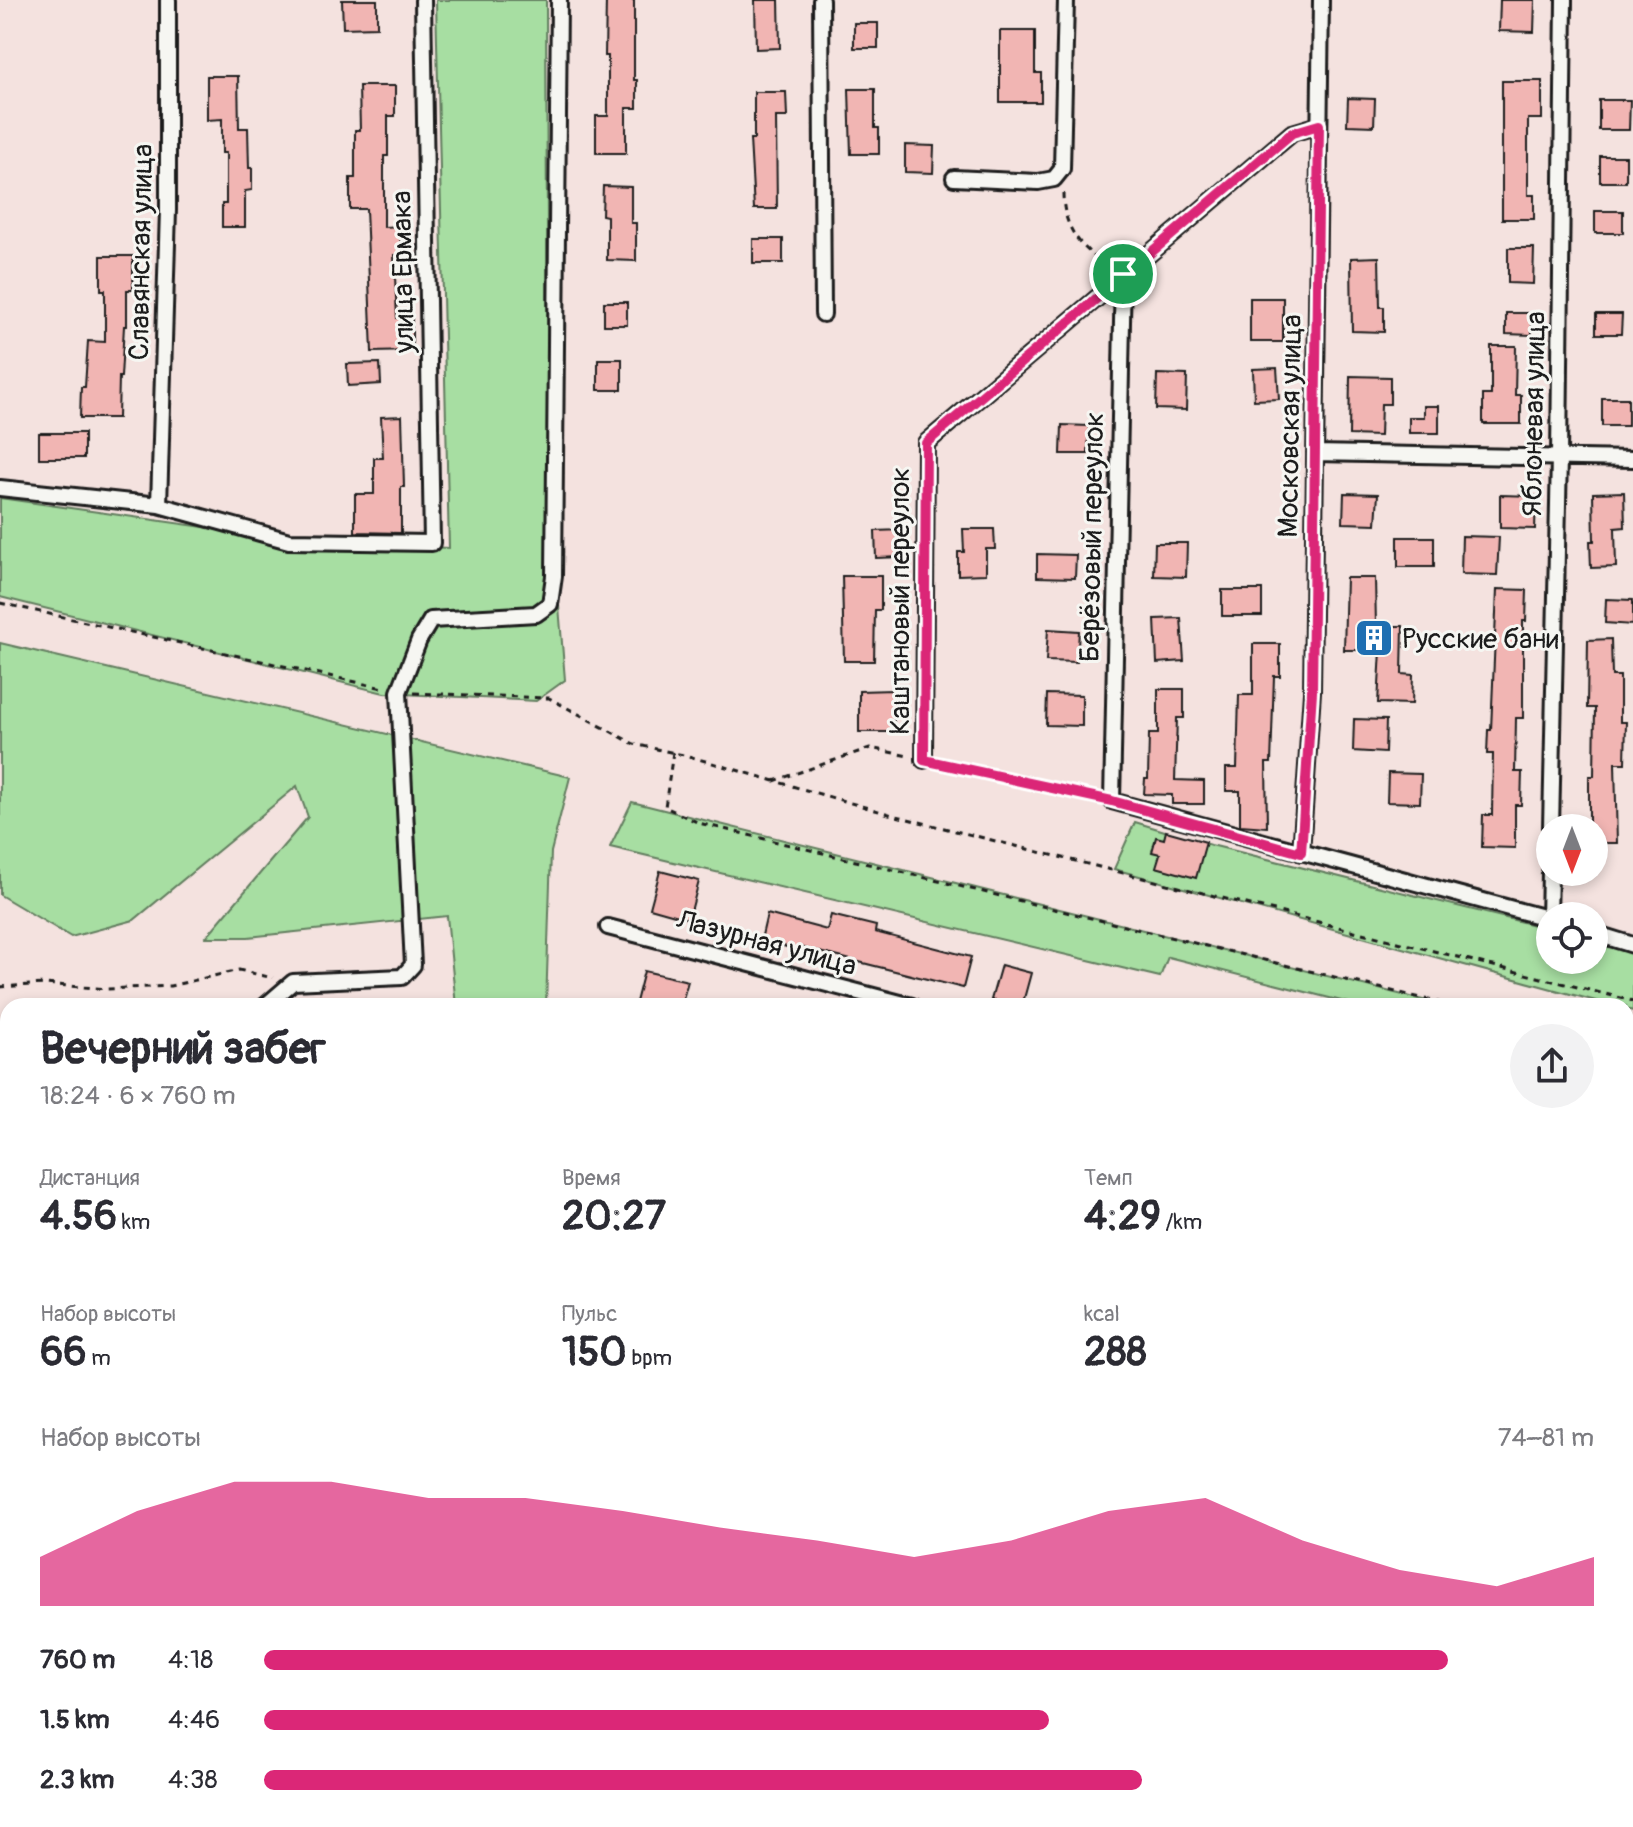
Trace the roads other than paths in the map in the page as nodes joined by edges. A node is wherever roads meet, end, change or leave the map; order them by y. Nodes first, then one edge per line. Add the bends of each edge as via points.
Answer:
1 (168, 0) edge
2 (423, 0) edge
3 (559, 0) edge
4 (821, 0) edge
5 (1066, 0) edge
6 (1321, 0) edge
7 (1564, 0) edge
8 (1319, 125) junction
9 (954, 178) dead end
10 (1123, 274) junction
11 (823, 314) dead end
12 (1315, 453) junction
13 (1559, 457) junction
14 (1633, 459) edge
15 (0, 488) edge
16 (159, 505) junction
17 (924, 760) road end
18 (1551, 814) edge
19 (1301, 853) junction
20 (1536, 915) edge
21 (608, 927) dead end
22 (1608, 937) edge
23 (1633, 945) edge
24 (274, 998) edge
25 (881, 998) edge

1 - 16 street, Славянская улица
2 - 16 street, улица Ермака via 432,543 289,541
3 - 24 street via 550,604 536,614 431,620 399,692 413,965 402,977 293,982
4 - 11 street
5 - 9 street via 1062,169 1054,179 1038,182
6 - 8 street, Московская улица
7 - 13 street, Яблоневая улица
8 - 10 street via 1292,133
8 - 12 street, Московская улица
10 - 17 street, Каштановый переулок via 926,443
10 - 19 street, Берёзовый переулок via 1112,801
12 - 13 street
12 - 19 street, Московская улица via 1312,692
13 - 14 street
13 - 18 street, Яблоневая улица
15 - 16 street
19 - 20 street
21 - 25 street, Лазурная улица
22 - 23 street

